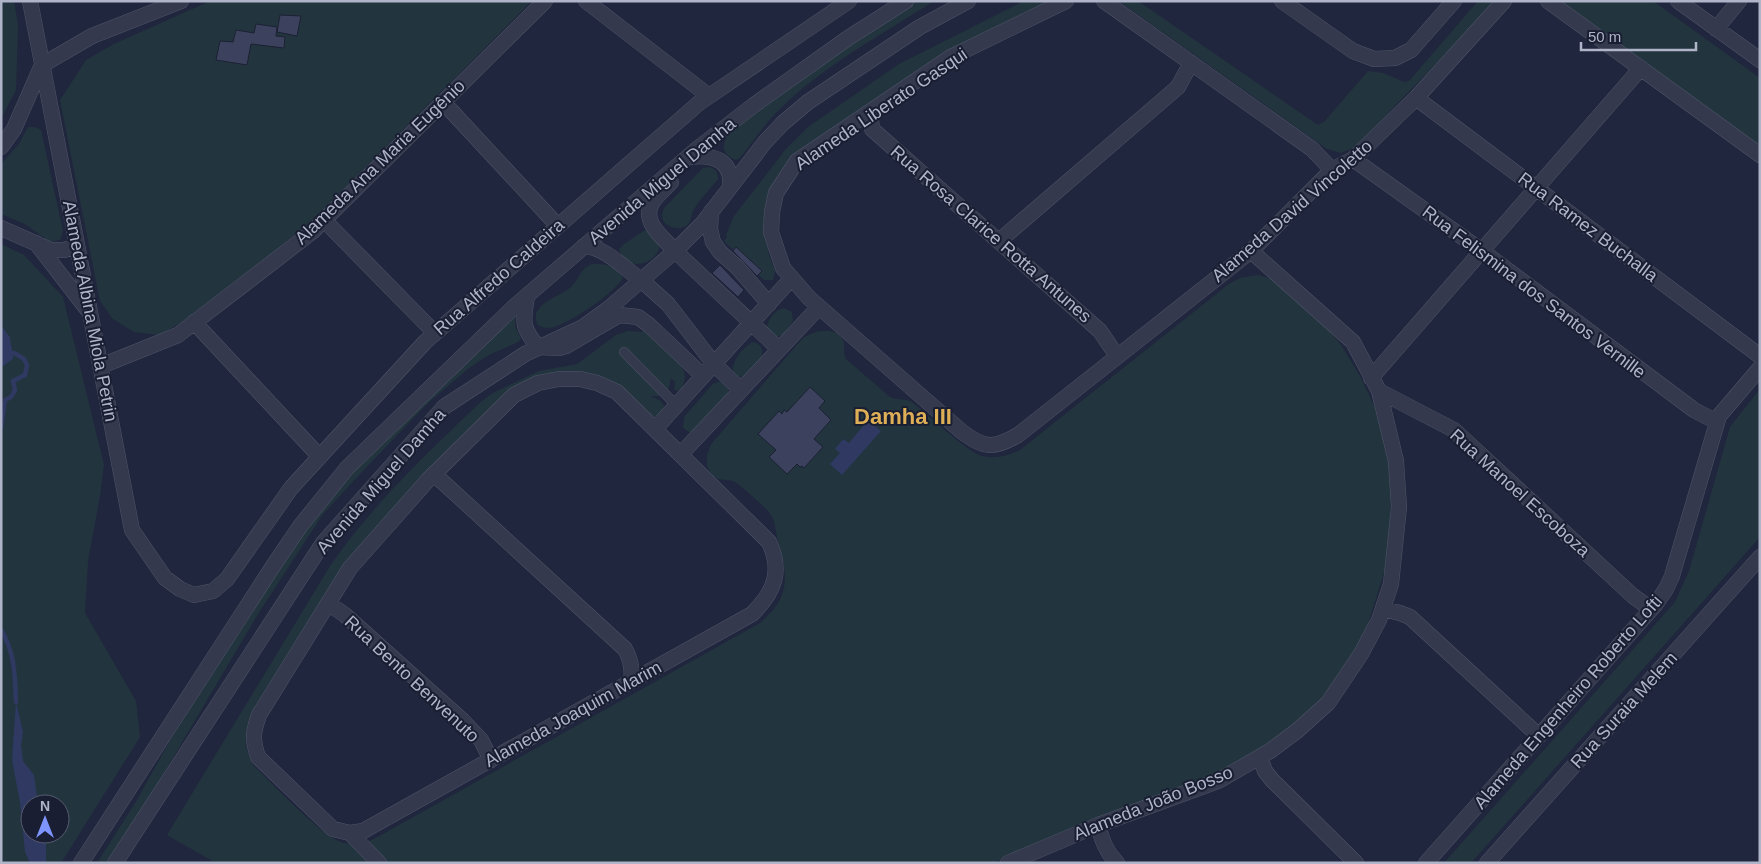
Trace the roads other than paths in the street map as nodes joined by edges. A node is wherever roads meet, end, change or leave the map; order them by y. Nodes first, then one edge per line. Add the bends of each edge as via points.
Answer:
1 (30, 1) edge
2 (181, 1) edge
3 (545, 1) edge
4 (586, 1) edge
5 (906, 1) edge
6 (968, 1) edge
7 (1066, 1) edge
8 (1104, 1) edge
9 (1282, 1) edge
10 (1454, 1) edge
11 (1504, 1) edge
12 (1548, 1) edge
13 (1678, 1) edge
14 (1739, 1) edge
15 (847, 2) edge
16 (1716, 29) junction
17 (1760, 60) edge
18 (1191, 63) junction
19 (42, 65) junction
20 (1641, 68) junction
21 (709, 96) junction
22 (1416, 98) junction
23 (444, 102) junction
24 (870, 112) junction
25 (1, 147) edge
26 (1760, 155) edge
27 (688, 158) junction
28 (1353, 159) junction
29 (1332, 170) junction
30 (730, 187) junction
31 (1537, 188) junction
32 (711, 212) junction
33 (324, 220) junction
34 (558, 226) junction
35 (1, 228) edge
36 (999, 241) junction
37 (36, 242) junction
38 (77, 246) junction
39 (584, 246) junction
40 (675, 251) junction
41 (1251, 251) junction
42 (1482, 251) junction
43 (787, 274) junction
44 (641, 280) junction
45 (527, 296) junction
46 (769, 304) junction
47 (819, 307) junction
48 (90, 312) junction
49 (194, 322) junction
50 (751, 324) junction
51 (435, 333) junction
52 (538, 347) junction
53 (779, 350) junction
54 (624, 352) dead end
55 (1117, 356) junction
56 (1760, 356) edge
57 (714, 364) junction
58 (101, 366) junction
59 (1760, 368) edge
60 (703, 376) junction
61 (1372, 378) junction
62 (741, 390) junction
63 (1379, 391) junction
64 (676, 405) junction
65 (1717, 422) junction
66 (655, 429) junction
67 (680, 454) junction
68 (320, 457) junction
69 (434, 474) junction
70 (1760, 557) edge
71 (194, 595) joint
72 (328, 603) junction
73 (1383, 609) junction
74 (1651, 609) junction
75 (631, 681) junction
76 (1539, 736) junction
77 (1260, 757) junction
78 (491, 760) junction
79 (1098, 826) junction
80 (350, 833) junction
81 (81, 863) edge
82 (115, 863) edge
83 (379, 863) edge
84 (1008, 863) edge
85 (1117, 863) edge
86 (1356, 863) edge
87 (1426, 863) edge
88 (1487, 863) edge

1 - 19 street, Alameda Albina Miola Petrin
2 - 19 street via 92,36
3 - 23 street, Alameda Ana Maria Eugênio
4 - 21 street
5 - 27 street, Avenida Miguel Damha via 762,99
6 - 30 street, Avenida Miguel Damha via 920,27 808,102 782,123
7 - 24 street, Alameda Liberato Gasqui via 951,57
8 - 18 street
9 - 10 street via 1353,51 1384,59 1395,58 1411,50
11 - 22 street, Alameda David Vincoletto
12 - 20 street
13 - 16 street
14 - 16 street
15 - 21 street, Rua Alfredo Caldeira
16 - 17 street
18 - 29 street via 1312,149
18 - 36 street via 1178,87
19 - 25 street via 14,130
19 - 38 street, Alameda Albina Miola Petrin
20 - 26 street
20 - 31 street
21 - 34 street, Rua Alfredo Caldeira
22 - 28 street, Alameda David Vincoletto
22 - 31 street, Rua Ramez Buchalla
23 - 33 street, Alameda Ana Maria Eugênio
23 - 34 street
24 - 36 street, Rua Rosa Clarice Rotta Antunes via 872,129
24 - 43 street, Alameda Liberato Gasqui via 797,161 776,193 771,232
27 - 30 street via 701,155 720,161 729,170
27 - 39 street, Avenida Miguel Damha
27 - 40 street via 650,210 654,228
28 - 29 street, Alameda David Vincoletto
28 - 42 street, Rua Felismina dos Santos Vernille
29 - 41 street, Alameda David Vincoletto
30 - 32 street, Avenida Miguel Damha
31 - 42 street
31 - 56 street, Rua Ramez Buchalla
32 - 40 street, Avenida Miguel Damha
32 - 46 street via 713,242
33 - 49 street, Alameda Ana Maria Eugênio
33 - 51 street
34 - 51 street, Rua Alfredo Caldeira
35 - 37 street
36 - 55 street, Rua Rosa Clarice Rotta Antunes via 1100,331
37 - 38 street via 51,250
37 - 48 street
38 - 48 street, Alameda Albina Miola Petrin
39 - 44 street via 596,248
39 - 45 street, Avenida Miguel Damha
40 - 44 street, Avenida Miguel Damha
40 - 50 street
41 - 55 street, Alameda David Vincoletto
41 - 61 street, Alameda João Bosso via 1353,342
42 - 61 street
42 - 65 street, Rua Felismina dos Santos Vernille via 1694,410
43 - 46 street
43 - 47 street
44 - 52 street, Avenida Miguel Damha via 583,327
44 - 57 street via 668,304
45 - 52 street via 524,326
45 - 81 street, Avenida Miguel Damha via 347,468 323,496 275,563
46 - 50 street
47 - 53 street
47 - 55 street, Alameda David Vincoletto via 961,431 986,446 1002,444 1018,435
48 - 58 street, Alameda Albina Miola Petrin
49 - 58 street, Alameda Ana Maria Eugênio via 178,335
49 - 68 street
50 - 53 street
50 - 57 street
51 - 68 street, Rua Alfredo Caldeira
52 - 60 street via 566,346 619,315 628,315 649,325
52 - 82 street, Avenida Miguel Damha via 444,407 323,543
53 - 62 street
54 - 64 lane
57 - 60 street
57 - 62 street
58 - 71 street, Alameda Albina Miola Petrin via 132,530 165,578
59 - 65 street, Alameda Engenheiro Roberto Lofti
60 - 64 street
61 - 63 street, Alameda João Bosso
62 - 67 street
63 - 73 street, Alameda João Bosso via 1396,461 1399,507 1391,584
63 - 74 street, Rua Manoel Escoboza via 1454,430
64 - 66 street
65 - 74 street, Alameda Engenheiro Roberto Lofti via 1672,576
66 - 67 street
66 - 69 street via 617,392 597,383 580,379 538,383 514,395
67 - 75 street, Alameda Joaquim Marim via 768,542 775,554 776,573 765,601 752,614
68 - 71 street, Rua Alfredo Caldeira via 291,488 227,579 213,591
69 - 72 street via 350,568
69 - 75 street via 625,649 631,664
70 - 88 street, Rua Suraia Melem
72 - 78 street, Rua Bento Benvenuto via 464,721 481,740
72 - 80 street via 260,715 253,741 258,757 333,829
73 - 76 street via 1410,617
73 - 77 street, Alameda João Bosso via 1362,654 1328,703
74 - 76 street, Alameda Engenheiro Roberto Lofti
75 - 78 street, Alameda Joaquim Marim
76 - 87 street, Alameda Engenheiro Roberto Lofti
77 - 79 street, Alameda João Bosso via 1218,781
77 - 86 street via 1272,780
78 - 80 street, Alameda Joaquim Marim via 363,831
79 - 84 street, Alameda João Bosso
79 - 85 street via 1102,842
80 - 83 street

